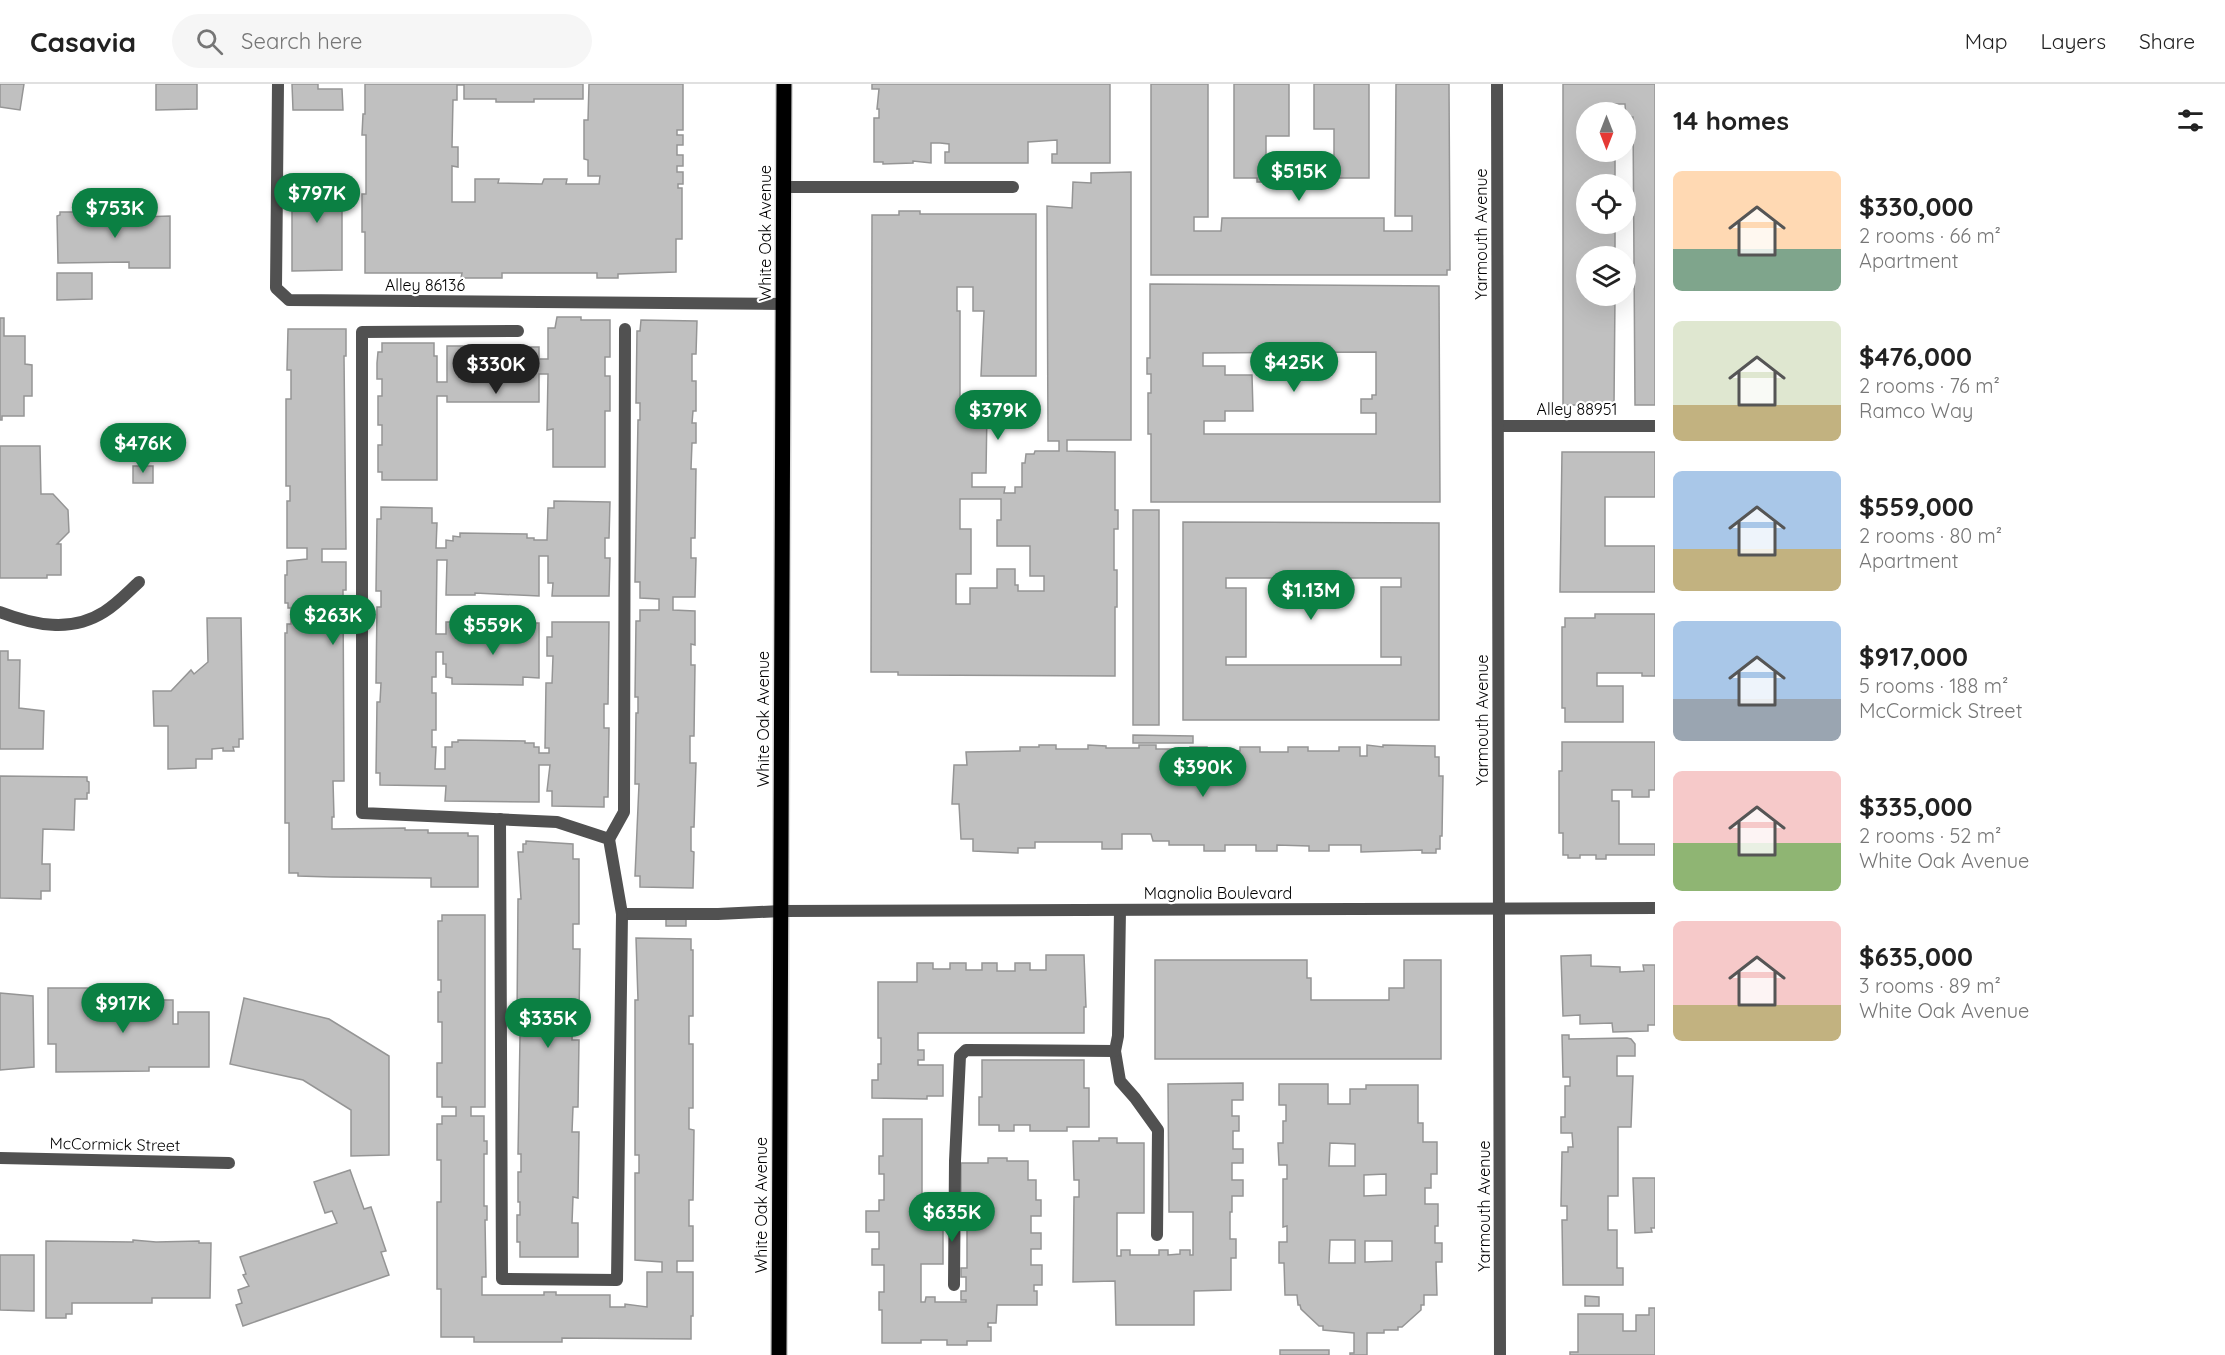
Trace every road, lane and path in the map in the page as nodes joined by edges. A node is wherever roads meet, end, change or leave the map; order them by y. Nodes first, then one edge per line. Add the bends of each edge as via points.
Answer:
1 (278, 84) edge
2 (784, 84) edge
3 (1497, 84) edge
4 (784, 187) junction
5 (1013, 187) dead end
6 (783, 304) junction
7 (625, 328) dead end
8 (518, 331) dead end
9 (1498, 426) junction
10 (1655, 426) edge
11 (139, 582) dead end
12 (0, 612) edge
13 (500, 819) junction
14 (609, 839) junction
15 (1655, 908) edge
16 (1499, 909) junction
17 (1120, 910) junction
18 (781, 911) junction
19 (622, 914) junction
20 (1115, 1051) junction
21 (0, 1158) edge
22 (229, 1163) dead end
23 (1157, 1236) dead end
24 (954, 1286) dead end
25 (779, 1355) edge
26 (1500, 1355) edge

1 - 6 street, Alley 86136 via 276,288 289,300
2 - 4 main road, White Oak Avenue
3 - 9 street, Yarmouth Avenue
4 - 5 street
4 - 6 main road, White Oak Avenue
6 - 18 main road, White Oak Avenue
7 - 14 street via 624,812
8 - 13 street via 362,332 362,813
9 - 10 street, Alley 88951
9 - 16 street, Yarmouth Avenue
11 - 12 street via 105,612 85,622 64,626 26,622
13 - 14 street via 558,822
13 - 19 street via 502,1279 617,1280
14 - 19 street
15 - 16 street, Magnolia Boulevard
16 - 17 street, Magnolia Boulevard
16 - 26 street, Yarmouth Avenue
17 - 18 street, Magnolia Boulevard
17 - 20 street
18 - 19 street, Magnolia Boulevard
18 - 25 main road, White Oak Avenue
20 - 23 street via 1120,1082 1158,1130
20 - 24 street via 966,1050 960,1056
21 - 22 street, McCormick Street

